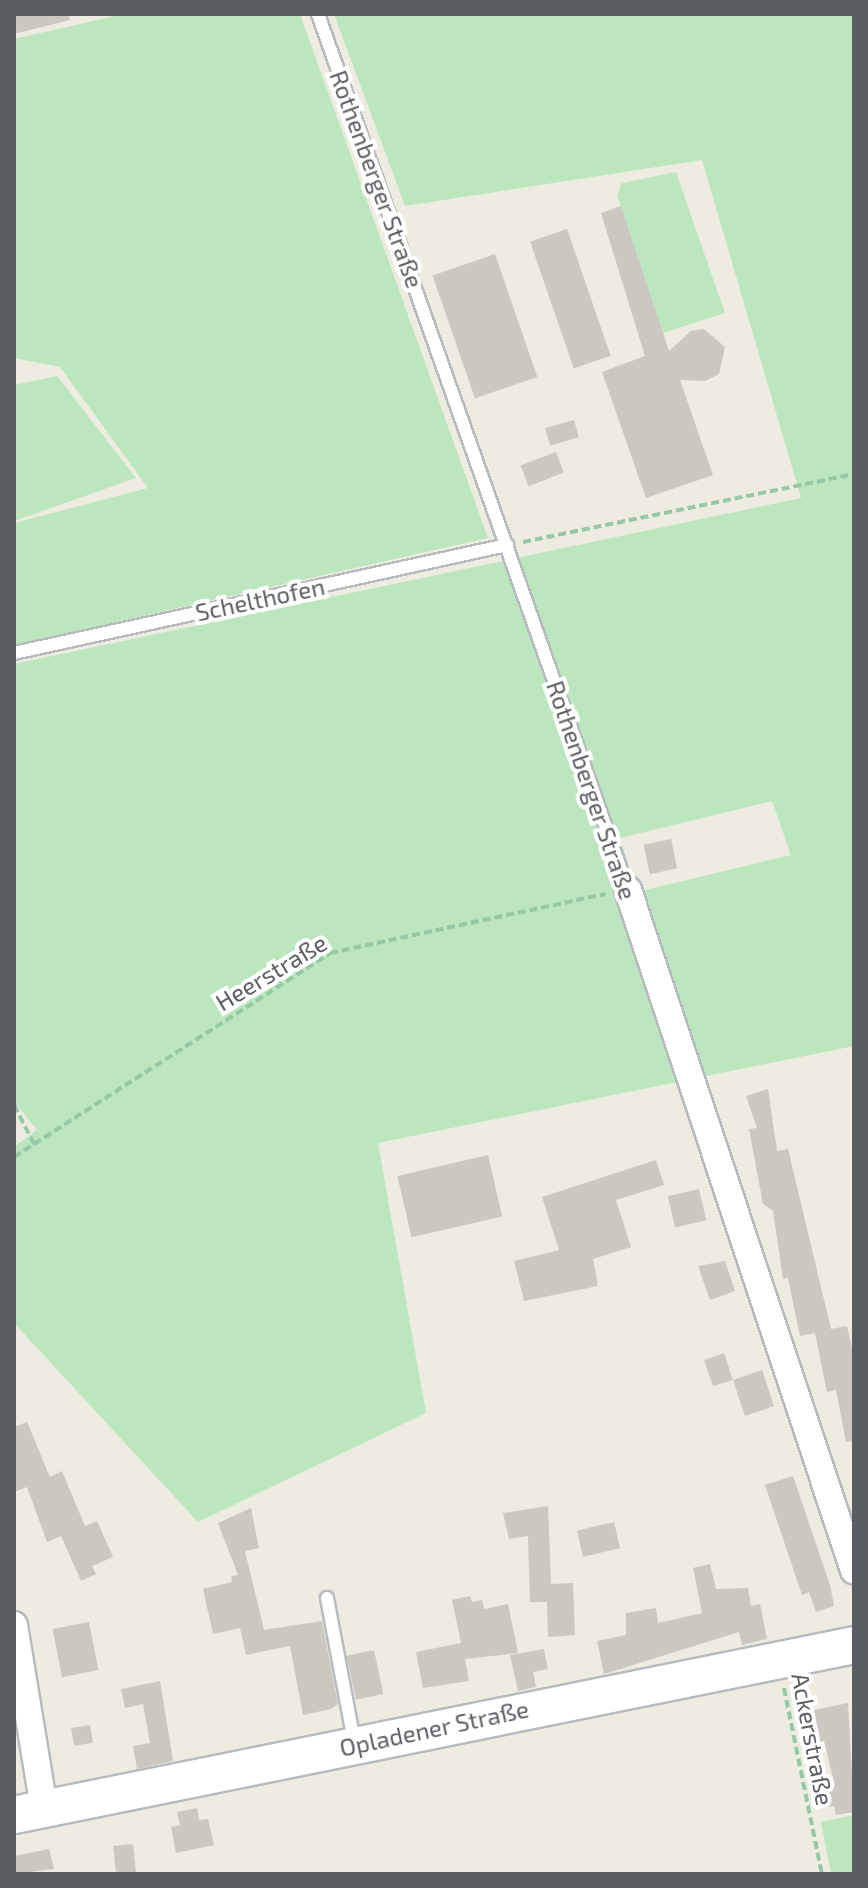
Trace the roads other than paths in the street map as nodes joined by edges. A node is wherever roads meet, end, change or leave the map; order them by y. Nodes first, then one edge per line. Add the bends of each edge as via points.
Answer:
1 (318, 14) edge
2 (507, 545) junction
3 (14, 653) edge
4 (628, 890) joint
5 (854, 1570) edge
6 (327, 1598) dead end
7 (14, 1625) edge
8 (854, 1645) edge
9 (355, 1745) junction
10 (29, 1811) edge

1 - 2 lane, Rothenberger Straße
2 - 3 lane, Schelthofen
2 - 4 lane, Rothenberger Straße
4 - 5 street, Rothenberger Straße
6 - 9 lane
7 - 10 street
8 - 9 main road, Opladener Straße
9 - 10 main road, Opladener Straße

